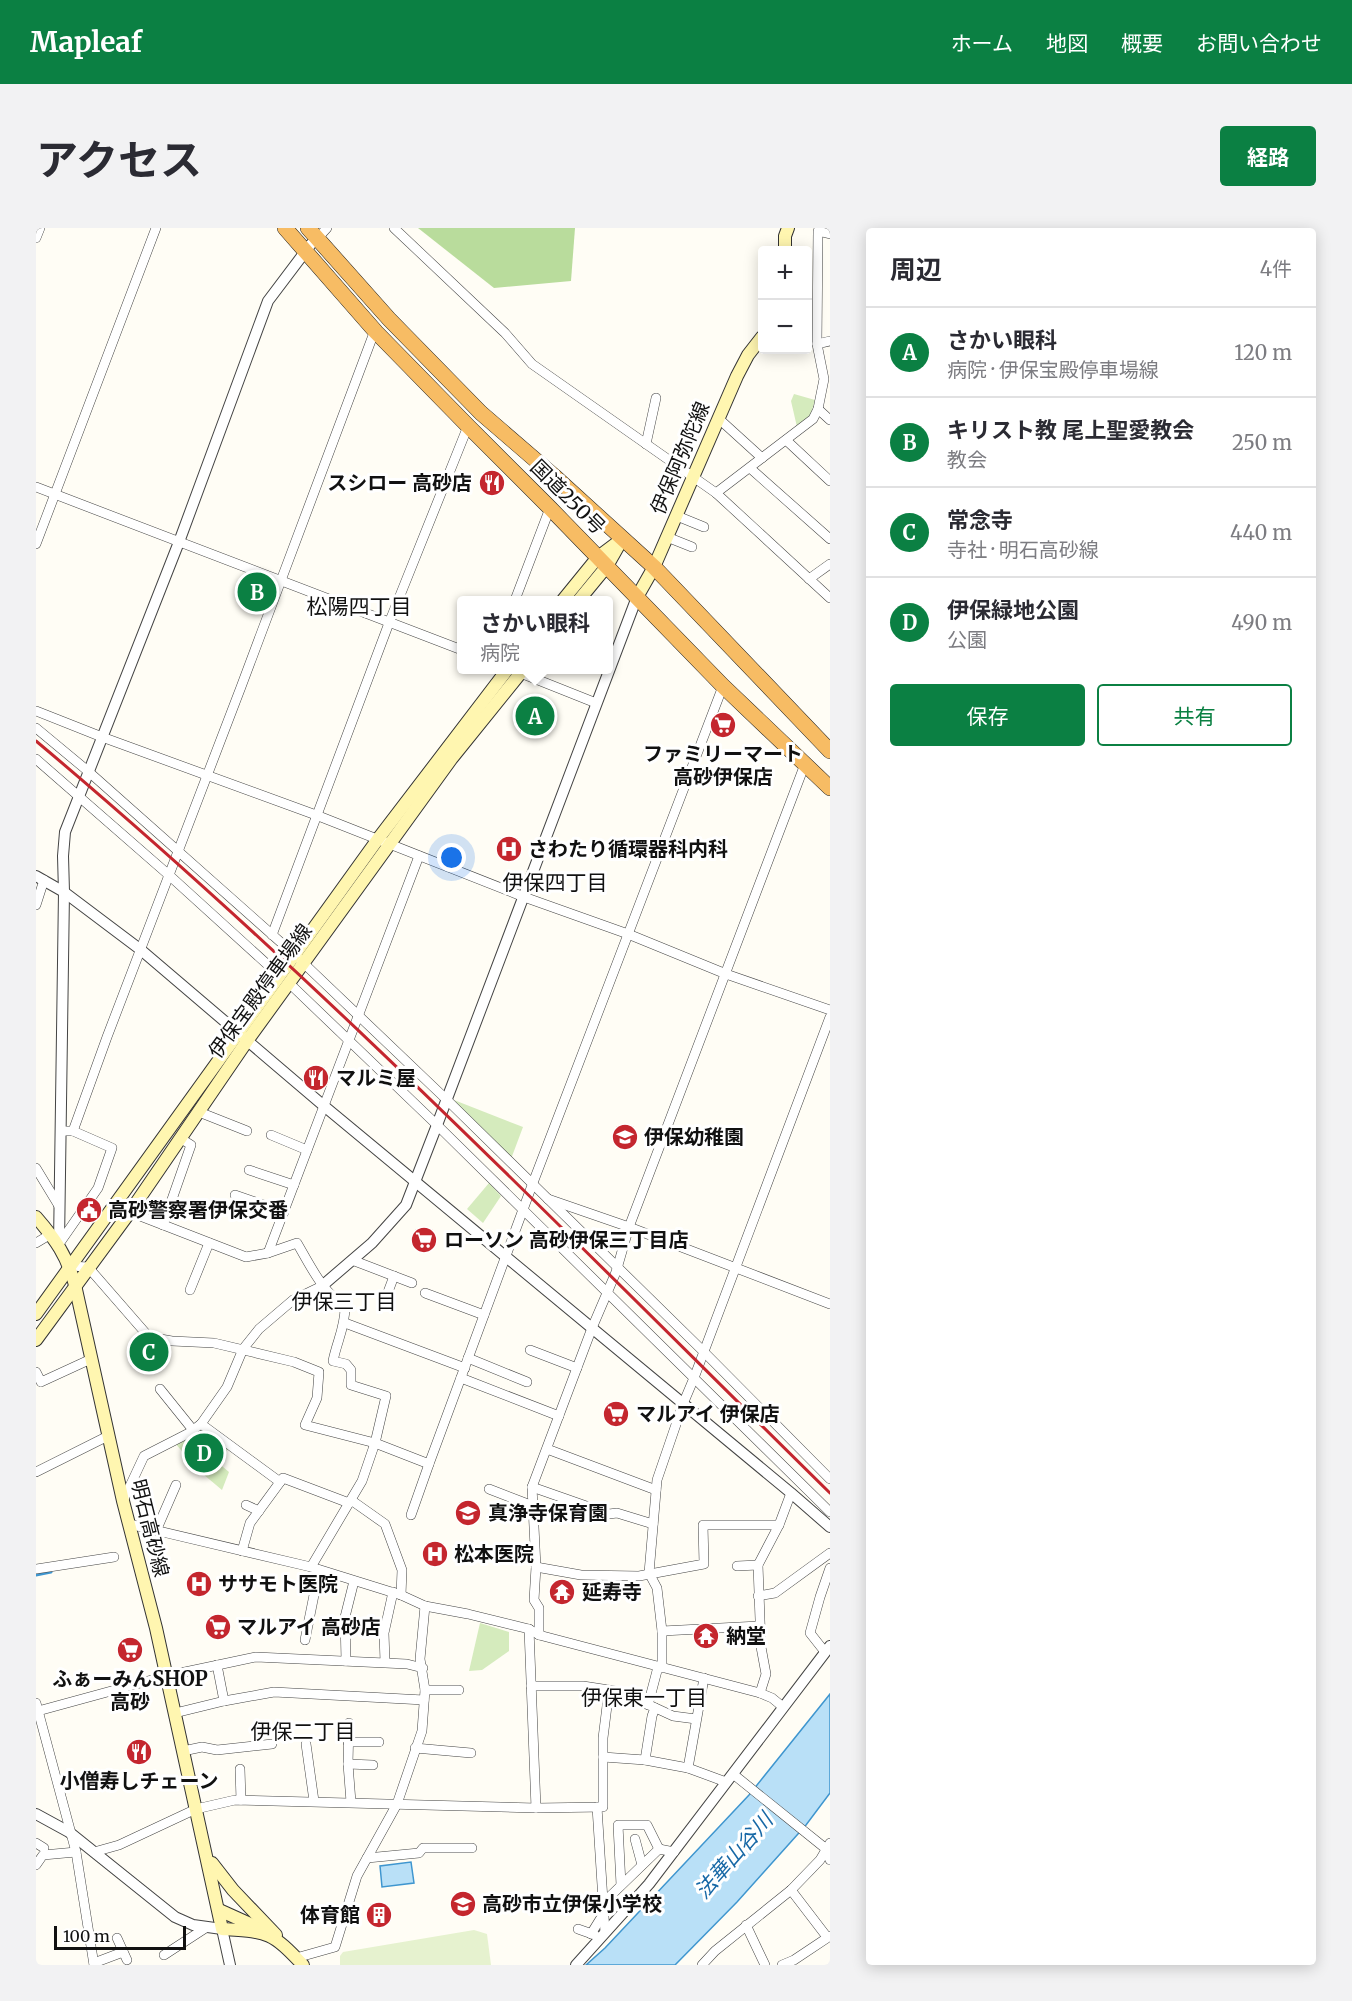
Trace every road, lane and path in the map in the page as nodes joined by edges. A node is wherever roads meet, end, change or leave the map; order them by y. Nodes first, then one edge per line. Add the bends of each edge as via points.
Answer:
1 (40, 228) edge
2 (156, 228) edge
3 (285, 228) edge
4 (394, 228) edge
5 (788, 228) edge
6 (830, 234) edge
7 (36, 238) edge
8 (314, 238) edge
9 (785, 246) edge
10 (375, 330) junction
11 (830, 341) edge
12 (758, 342) edge
13 (817, 344) junction
14 (656, 398) dead end
15 (818, 409) junction
16 (718, 418) junction
17 (830, 420) edge
18 (468, 426) junction
19 (786, 440) junction
20 (646, 444) junction
21 (762, 458) junction
22 (750, 468) junction
23 (694, 479) junction
24 (830, 480) edge
25 (36, 487) edge
26 (716, 493) junction
27 (55, 494) junction
28 (550, 508) junction
29 (677, 516) junction
30 (704, 527) dead end
31 (667, 537) junction
32 (622, 539) junction
33 (830, 539) edge
34 (178, 542) junction
35 (36, 544) edge
36 (692, 548) dead end
37 (602, 561) junction
38 (830, 564) edge
39 (654, 567) junction
40 (809, 579) junction
41 (280, 581) junction
42 (517, 596) edge
43 (567, 596) edge
44 (581, 596) edge
45 (637, 597) junction
46 (830, 598) edge
47 (389, 623) junction
48 (457, 648) edge
49 (613, 659) edge
50 (503, 674) edge
51 (517, 674) edge
52 (526, 674) edge
53 (607, 674) edge
54 (723, 686) junction
55 (596, 703) junction
56 (36, 711) edge
57 (36, 728) edge
58 (102, 737) junction
59 (830, 751) edge
60 (36, 759) edge
61 (805, 764) junction
62 (88, 772) junction
63 (208, 776) junction
64 (830, 788) edge
65 (80, 795) junction
66 (316, 815) junction
67 (378, 839) junction
68 (390, 845) junction
69 (178, 852) junction
70 (419, 856) junction
71 (170, 876) junction
72 (40, 878) edge
73 (64, 892) junction
74 (524, 897) junction
75 (36, 905) edge
76 (628, 934) junction
77 (272, 935) junction
78 (141, 950) junction
79 (299, 959) junction
80 (726, 974) junction
81 (285, 980) junction
82 (830, 1010) edge
83 (358, 1016) junction
84 (830, 1017) edge
85 (243, 1038) junction
86 (349, 1041) junction
87 (447, 1100) junction
88 (324, 1106) junction
89 (199, 1112) junction
90 (438, 1125) junction
91 (67, 1131) junction
92 (247, 1131) dead end
93 (271, 1136) dead end
94 (180, 1138) junction
95 (307, 1150) junction
96 (36, 1168) edge
97 (249, 1170) dead end
98 (416, 1181) junction
99 (294, 1185) junction
100 (532, 1185) junction
101 (246, 1188) dead end
102 (545, 1198) junction
103 (59, 1206) junction
104 (523, 1209) junction
105 (130, 1212) junction
106 (284, 1212) junction
107 (36, 1217) edge
108 (163, 1225) junction
109 (629, 1227) junction
110 (55, 1239) junction
111 (36, 1243) edge
112 (209, 1243) junction
113 (268, 1253) junction
114 (506, 1256) junction
115 (352, 1260) junction
116 (70, 1266) junction
117 (88, 1267) junction
118 (617, 1268) junction
119 (735, 1269) junction
120 (393, 1276) junction
121 (412, 1283) dead end
122 (75, 1285) junction
123 (322, 1286) junction
124 (190, 1290) dead end
125 (425, 1293) dead end
126 (607, 1293) junction
127 (385, 1300) dead end
128 (830, 1304) edge
129 (36, 1314) edge
130 (484, 1315) junction
131 (345, 1323) junction
132 (592, 1328) junction
133 (36, 1340) edge
134 (243, 1349) junction
135 (530, 1350) dead end
136 (703, 1351) junction
137 (91, 1359) junction
138 (467, 1363) junction
139 (577, 1368) junction
140 (36, 1372) edge
141 (461, 1378) junction
142 (694, 1378) junction
143 (527, 1382) dead end
144 (160, 1389) dead end
145 (683, 1404) junction
146 (559, 1416) junction
147 (197, 1427) junction
148 (108, 1437) junction
149 (375, 1443) junction
150 (547, 1449) junction
151 (429, 1464) junction
152 (36, 1472) edge
153 (830, 1479) edge
154 (280, 1482) junction
155 (176, 1485) dead end
156 (532, 1487) junction
157 (489, 1490) dead end
158 (656, 1490) junction
159 (791, 1493) junction
160 (123, 1500) junction
161 (350, 1502) junction
162 (246, 1505) dead end
163 (533, 1506) junction
164 (259, 1511) junction
165 (830, 1512) edge
166 (411, 1515) dead end
167 (129, 1524) junction
168 (653, 1524) junction
169 (779, 1524) junction
170 (830, 1527) edge
171 (156, 1531) junction
172 (242, 1551) junction
173 (830, 1553) edge
174 (114, 1557) dead end
175 (758, 1565) junction
176 (736, 1566) dead end
177 (536, 1567) junction
178 (830, 1568) edge
179 (36, 1569) edge
180 (315, 1569) junction
181 (649, 1573) junction
182 (354, 1581) junction
183 (397, 1594) junction
184 (758, 1596) junction
185 (425, 1606) junction
186 (759, 1626) junction
187 (529, 1629) junction
188 (662, 1631) junction
189 (538, 1635) junction
190 (305, 1640) dead end
191 (828, 1649) edge
192 (346, 1661) junction
193 (385, 1662) junction
194 (217, 1665) junction
195 (423, 1668) junction
196 (660, 1668) junction
197 (166, 1676) junction
198 (704, 1678) junction
199 (531, 1686) junction
200 (459, 1690) dead end
201 (609, 1690) junction
202 (760, 1693) junction
203 (424, 1695) junction
204 (224, 1701) junction
205 (652, 1706) junction
206 (37, 1707) edge
207 (783, 1707) junction
208 (175, 1713) junction
209 (696, 1719) junction
210 (349, 1723) dead end
211 (348, 1742) junction
212 (379, 1742) dead end
213 (272, 1744) dead end
214 (306, 1744) dead end
215 (415, 1748) junction
216 (183, 1751) junction
217 (471, 1753) dead end
218 (603, 1757) junction
219 (645, 1760) junction
220 (348, 1764) junction
221 (373, 1765) dead end
222 (688, 1768) junction
223 (240, 1769) dead end
224 (729, 1778) junction
225 (241, 1800) junction
226 (314, 1801) junction
227 (351, 1802) junction
228 (397, 1804) junction
229 (597, 1807) junction
230 (536, 1808) junction
231 (196, 1809) junction
232 (36, 1814) edge
233 (69, 1832) junction
234 (635, 1839) dead end
235 (828, 1845) edge
236 (472, 1848) dead end
237 (658, 1849) junction
238 (76, 1852) junction
239 (94, 1852) junction
240 (674, 1852) junction
241 (208, 1857) junction
242 (367, 1858) junction
243 (830, 1860) edge
244 (36, 1865) edge
245 (642, 1865) junction
246 (621, 1886) junction
247 (791, 1890) junction
248 (604, 1908) junction
249 (219, 1910) junction
250 (746, 1925) junction
251 (207, 1927) junction
252 (222, 1929) junction
253 (578, 1929) dead end
254 (260, 1931) junction
255 (599, 1934) junction
256 (828, 1936) edge
257 (117, 1938) dead end
258 (280, 1942) junction
259 (164, 1955) dead end
260 (300, 1961) edge
261 (94, 1964) edge
262 (230, 1965) edge
263 (576, 1965) edge
264 (702, 1965) edge
265 (765, 1965) edge
266 (782, 1965) edge

1 - 7 street
2 - 27 street
3 - 8 highway, 国道250号
4 - 20 street via 505,333 532,364
5 - 9 main road
6 - 13 street via 818,231
8 - 10 highway, 国道250号
8 - 32 highway, 国道250号 via 481,413
8 - 34 street via 268,302
10 - 18 highway, 国道250号
10 - 41 street
11 - 13 street
12 - 16 main road, 伊保阿弥陀線
13 - 15 street via 824,380
14 - 20 street
15 - 17 street
15 - 19 street via 813,419
16 - 21 street
16 - 23 main road, 伊保阿弥陀線
18 - 28 highway, 国道250号
18 - 47 street
19 - 21 street
19 - 24 street
20 - 23 street
21 - 22 street
22 - 26 street
22 - 33 street
23 - 26 street
23 - 29 main road, 伊保阿弥陀線
25 - 27 street
26 - 40 street
27 - 34 street
27 - 35 street
28 - 37 highway, 国道250号
28 - 42 street
29 - 30 street
29 - 31 main road, 伊保阿弥陀線
31 - 36 street
31 - 39 main road, 伊保阿弥陀線
32 - 37 main road
32 - 39 highway, 国道250号
34 - 41 street
34 - 58 street
37 - 43 main road
37 - 44 main road
37 - 45 highway, 国道250号
38 - 40 street
39 - 45 main road, 伊保阿弥陀線
39 - 59 highway, 国道250号
40 - 46 street
41 - 47 street
41 - 63 street
45 - 49 street
45 - 54 highway, 国道250号
47 - 48 street
47 - 66 street
50 - 67 main road, 伊保宝殿停車場線
51 - 68 main road, 伊保宝殿停車場線
52 - 55 street
53 - 55 street
54 - 61 highway, 国道250号
54 - 76 street
55 - 74 street
56 - 58 street
57 - 62 street
58 - 62 street
58 - 63 street
60 - 65 street
61 - 64 highway, 国道250号
61 - 80 street
62 - 65 street
62 - 69 street
63 - 66 street
63 - 69 street
65 - 71 street
65 - 73 street via 65,835
66 - 67 street
66 - 77 street
67 - 68 street
67 - 79 main road, 伊保宝殿停車場線
68 - 70 street
68 - 79 main road, 伊保宝殿停車場線
69 - 71 street
69 - 77 street
70 - 74 street
70 - 83 street
71 - 78 street
71 - 81 street
72 - 73 street
72 - 75 street
73 - 78 street
73 - 91 street
74 - 76 street
74 - 87 street
76 - 80 street
76 - 100 street
77 - 79 street
78 - 85 street
78 - 91 street
79 - 81 main road, 伊保宝殿停車場線
79 - 83 street
80 - 82 street
80 - 109 street
81 - 85 main road, 伊保宝殿停車場線
81 - 86 street
83 - 86 street
83 - 87 street
84 - 119 street
85 - 88 street
85 - 89 main road, 伊保宝殿停車場線
85 - 116 main road, 伊保宝殿停車場線
86 - 88 street
86 - 90 street
87 - 90 street
87 - 100 street
88 - 95 street
88 - 98 street
89 - 92 street
89 - 94 main road, 伊保宝殿停車場線
90 - 98 street
90 - 104 street
91 - 103 street
91 - 110 street via 111,1148 98,1188
93 - 95 street
94 - 105 main road, 伊保宝殿停車場線
94 - 108 street via 191,1146
95 - 99 street
96 - 103 street
97 - 99 street
98 - 114 street
98 - 115 street via 406,1205
99 - 106 street
100 - 102 street
100 - 104 street
101 - 106 street via 239,1196
102 - 109 street
102 - 118 street
103 - 110 street
104 - 114 street
104 - 126 street
105 - 108 street
105 - 117 main road, 伊保宝殿停車場線
106 - 113 street
107 - 110 main road, 明石高砂線
108 - 112 street
109 - 118 street
109 - 119 street
110 - 111 street
110 - 116 main road, 明石高砂線
112 - 113 street via 246,1257
112 - 124 street
113 - 123 street via 297,1243
114 - 130 street
114 - 132 street
115 - 120 street
115 - 123 street
116 - 117 street
116 - 122 main road, 明石高砂線
116 - 129 main road, 伊保宝殿停車場線
117 - 122 main road, 伊保宝殿停車場線
117 - 134 street via 149,1337
118 - 126 street
118 - 136 street
119 - 128 street
119 - 136 street
120 - 121 street
120 - 127 street
122 - 133 main road, 伊保宝殿停車場線
122 - 137 main road, 明石高砂線
123 - 131 street via 345,1307
123 - 134 street via 293,1300 259,1329
125 - 130 street
126 - 132 street
126 - 142 street
130 - 138 street
131 - 138 street
131 - 149 street via 333,1361 346,1364 351,1370 351,1384 386,1396
132 - 139 street
132 - 145 street
134 - 147 street via 226,1387
134 - 149 street via 319,1372 317,1398 305,1425
135 - 139 street
136 - 142 street
136 - 153 street
137 - 140 street via 41,1382
137 - 148 main road, 明石高砂線
138 - 141 street
138 - 143 street via 517,1374
139 - 146 street
141 - 146 street
141 - 151 street
142 - 145 street
142 - 165 street
144 - 147 street
145 - 158 street
145 - 159 street
146 - 150 street
147 - 154 street
147 - 160 street via 144,1456
148 - 152 street
148 - 160 main road, 明石高砂線
149 - 151 street
149 - 161 street
150 - 156 street
150 - 158 street
151 - 166 street
154 - 161 street via 283,1478
154 - 164 street
155 - 171 street
156 - 163 street
156 - 168 street via 609,1514
157 - 163 street
158 - 168 street
159 - 169 street
159 - 170 street
160 - 167 main road, 明石高砂線
161 - 180 street
161 - 183 street via 385,1524 402,1570
162 - 164 street
163 - 177 street
164 - 172 street via 250,1523
167 - 171 street
167 - 197 main road, 明石高砂線
168 - 181 street
169 - 175 street
169 - 181 street via 703,1525 704,1564
171 - 172 street
172 - 180 street
173 - 184 street via 775,1593
174 - 179 street
175 - 176 street
175 - 184 street
177 - 181 street via 581,1575
177 - 189 street
178 - 191 street via 810,1633
180 - 182 street
180 - 190 street
181 - 188 street via 657,1588
182 - 183 street
182 - 192 street via 345,1617
183 - 185 street
183 - 193 street via 384,1633
184 - 186 street
185 - 187 street
185 - 195 street via 420,1659
186 - 188 street
186 - 202 street via 766,1674
187 - 189 street
187 - 199 street
188 - 196 street
189 - 196 street
191 - 207 street
192 - 193 street
192 - 194 street via 256,1657
193 - 195 street
194 - 197 street
194 - 204 street
195 - 203 street
196 - 198 street
196 - 205 street
197 - 206 street
197 - 208 main road, 明石高砂線
198 - 202 street
198 - 209 street
199 - 201 street
199 - 230 street
200 - 203 street
201 - 205 street
201 - 218 street
202 - 207 street
203 - 204 street via 274,1692
203 - 215 street via 422,1731
204 - 208 street
205 - 209 street via 672,1716
205 - 219 street
206 - 233 street
207 - 224 street
208 - 216 main road, 明石高砂線
209 - 222 street
210 - 211 street
211 - 212 street
211 - 220 street
213 - 216 street
214 - 226 street
215 - 217 street
215 - 228 street
216 - 231 main road, 明石高砂線
218 - 219 street
218 - 229 street via 603,1807
219 - 222 street
220 - 221 street
220 - 227 street
222 - 224 street
223 - 225 street
224 - 235 street
224 - 240 street
225 - 226 street
225 - 231 street
226 - 227 street
227 - 228 street
228 - 230 street
228 - 242 street
229 - 230 street
229 - 248 street
231 - 239 street via 119,1845
231 - 241 main road, 明石高砂線
232 - 233 street
233 - 238 street
233 - 239 street
234 - 245 street
235 - 243 street
235 - 247 street via 820,1860
236 - 242 street via 423,1848 419,1853
237 - 240 street
237 - 245 street
237 - 246 street via 646,1825 618,1825
238 - 244 street via 42,1855
238 - 261 street
239 - 251 street via 175,1917
240 - 255 street via 649,1884
241 - 249 main road, 明石高砂線
241 - 258 main road, 明石高砂線
242 - 260 street via 357,1876 335,1947
245 - 246 street
246 - 248 street
247 - 250 street
247 - 256 street
248 - 255 street
249 - 252 main road, 明石高砂線
249 - 254 main road, 明石高砂線
250 - 264 street
250 - 265 street
251 - 252 street
251 - 259 street
252 - 254 main road, 明石高砂線
252 - 262 street
253 - 255 street
254 - 258 main road, 明石高砂線
255 - 263 street
256 - 266 street
257 - 261 street via 125,1956
258 - 260 main road, 明石高砂線

